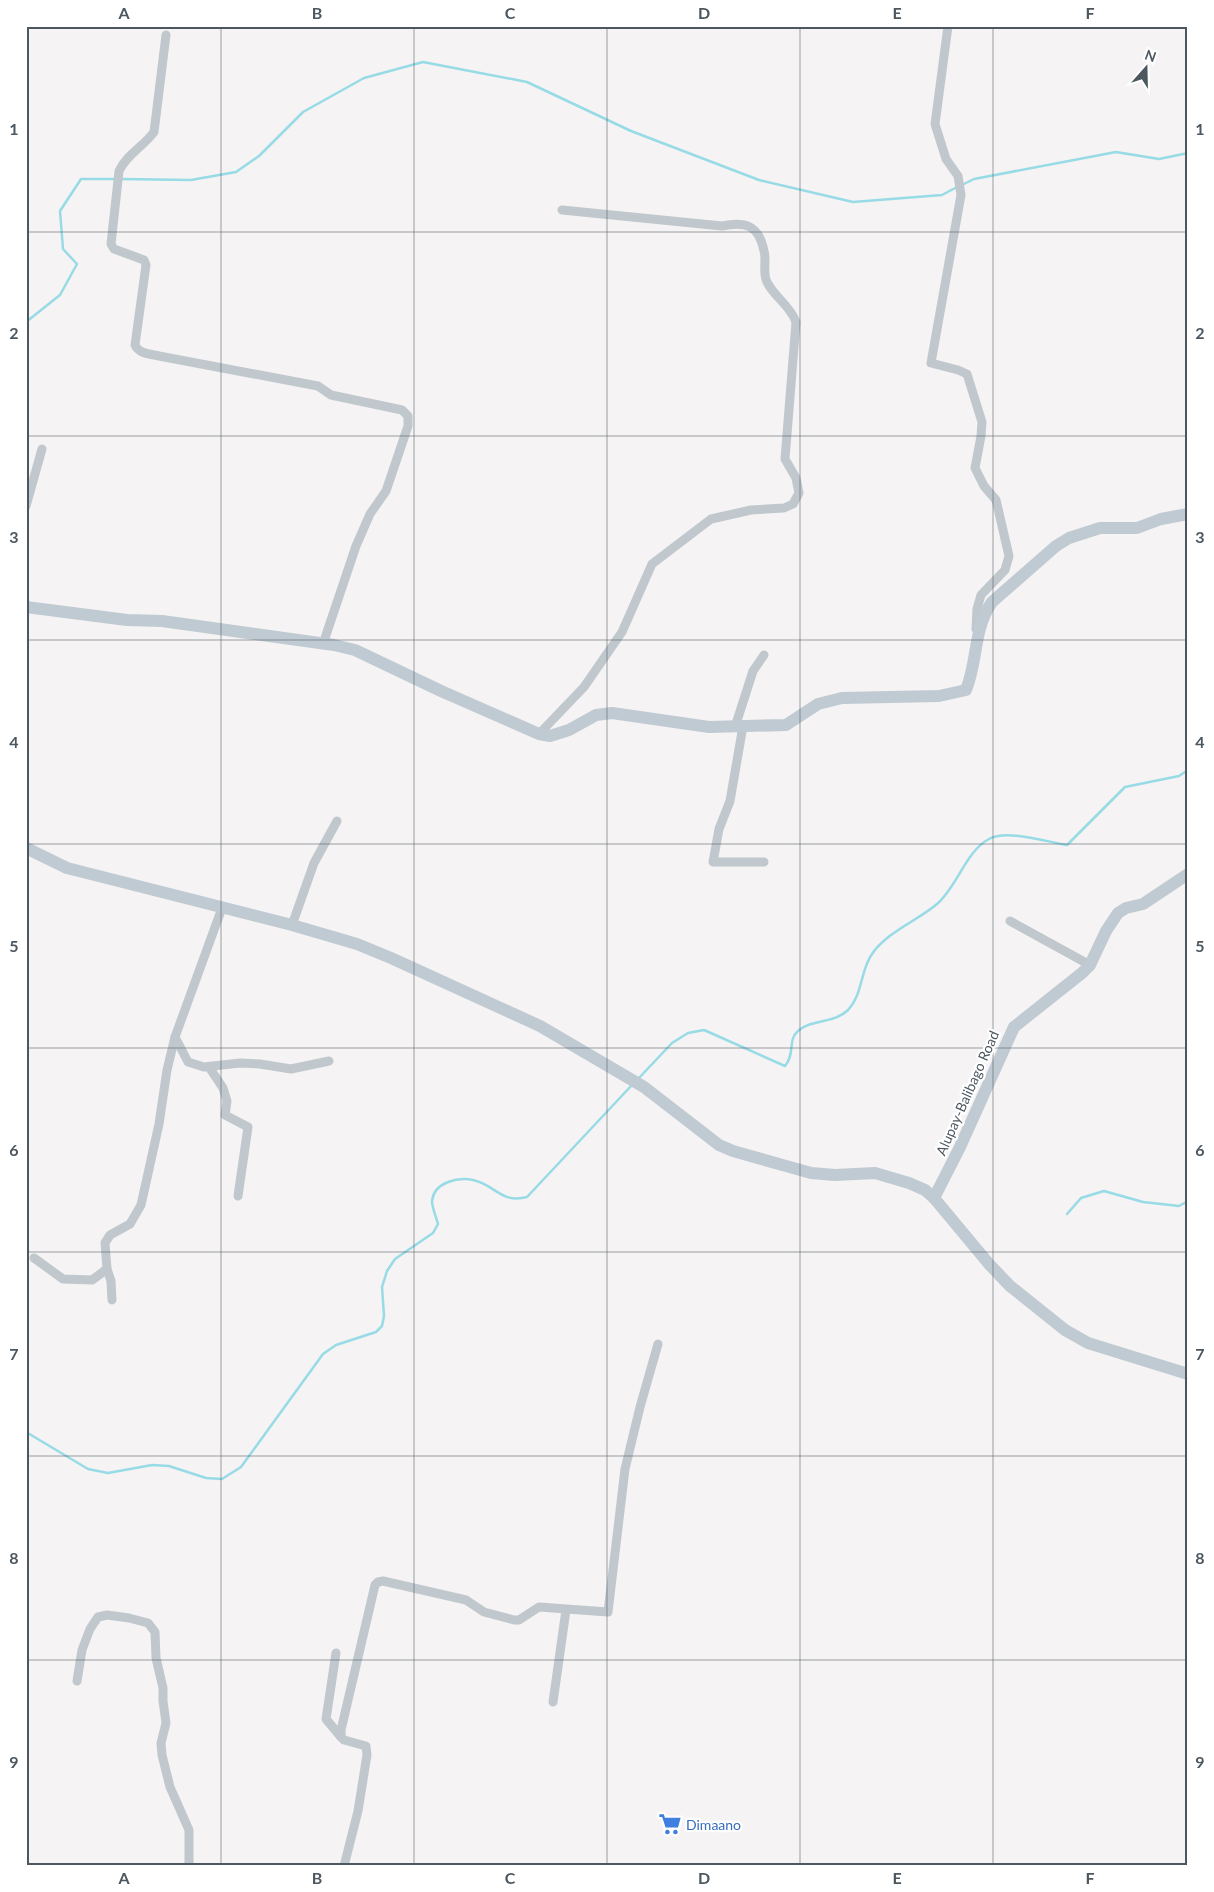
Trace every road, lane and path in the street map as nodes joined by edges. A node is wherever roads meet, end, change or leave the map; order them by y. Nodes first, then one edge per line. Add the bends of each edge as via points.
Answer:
1 (948, 26) edge
2 (166, 35) dead end
3 (562, 210) dead end
4 (42, 449) dead end
5 (26, 506) edge
6 (1188, 514) edge
7 (26, 607) edge
8 (323, 644) junction
9 (976, 644) junction
10 (764, 654) dead end
11 (739, 726) junction
12 (539, 734) junction
13 (337, 821) dead end
14 (26, 848) edge
15 (764, 862) dead end
16 (1188, 874) edge
17 (222, 908) junction
18 (1010, 921) dead end
19 (292, 926) junction
20 (1090, 965) junction
21 (174, 1037) junction
22 (329, 1061) dead end
23 (210, 1067) junction
24 (238, 1196) dead end
25 (934, 1198) junction
26 (34, 1258) dead end
27 (107, 1269) junction
28 (112, 1300) dead end
29 (658, 1344) dead end
30 (1188, 1374) edge
31 (566, 1610) junction
32 (336, 1653) dead end
33 (76, 1681) dead end
34 (552, 1702) dead end
35 (341, 1737) junction
36 (189, 1866) edge
37 (344, 1866) edge

1 - 9 street via 935,124 946,158 958,176 961,195 931,363 967,374 982,422 975,468 996,500 1009,556 1005,570 981,595 977,609
2 - 8 street via 154,132 120,171 111,244 144,260 146,265 135,345 137,350 318,386 331,395 402,410 408,416 408,426 386,491 370,514 356,546
3 - 12 street via 722,226 739,222 750,226 764,251 767,282 793,312 796,322 784,459 796,478 799,493 793,504 784,508 751,510 711,520 652,564 622,632 584,687
4 - 5 street
6 - 9 street via 1137,528 1100,528 1068,538 992,602 984,613
7 - 8 street via 122,620 162,621
8 - 12 street via 355,650
9 - 11 street via 972,677 966,690 939,696 842,698 818,704 786,725
10 - 11 street via 754,672
11 - 12 street via 709,727 612,714 596,715 550,736
11 - 15 street via 730,801 719,829 713,862
13 - 19 street via 314,863
14 - 17 street via 67,868
16 - 20 street, Alupay-Balibago Road via 1143,904 1118,913
17 - 19 street
17 - 21 street
18 - 20 street
19 - 25 street via 357,944 540,1026 644,1087 733,1151 811,1173 875,1173 909,1183
20 - 25 street, Alupay-Balibago Road via 1014,1027
21 - 23 street via 188,1062
21 - 27 street via 160,1124 141,1205 130,1224 105,1242
22 - 23 street via 291,1069 260,1064
23 - 24 street via 224,1088 227,1101 225,1115 248,1127
25 - 30 street via 1010,1286 1066,1330 1088,1343
26 - 27 street via 63,1279 92,1280
27 - 28 street
29 - 31 street via 624,1469 608,1612
31 - 34 street
31 - 35 street via 538,1607 514,1620 490,1615 466,1600 378,1582
32 - 35 street via 326,1719
33 - 36 street via 82,1650 98,1618 106,1615 129,1618 148,1623 155,1632 166,1723 161,1742 162,1755 170,1786 189,1830
35 - 37 street via 366,1746 367,1756

